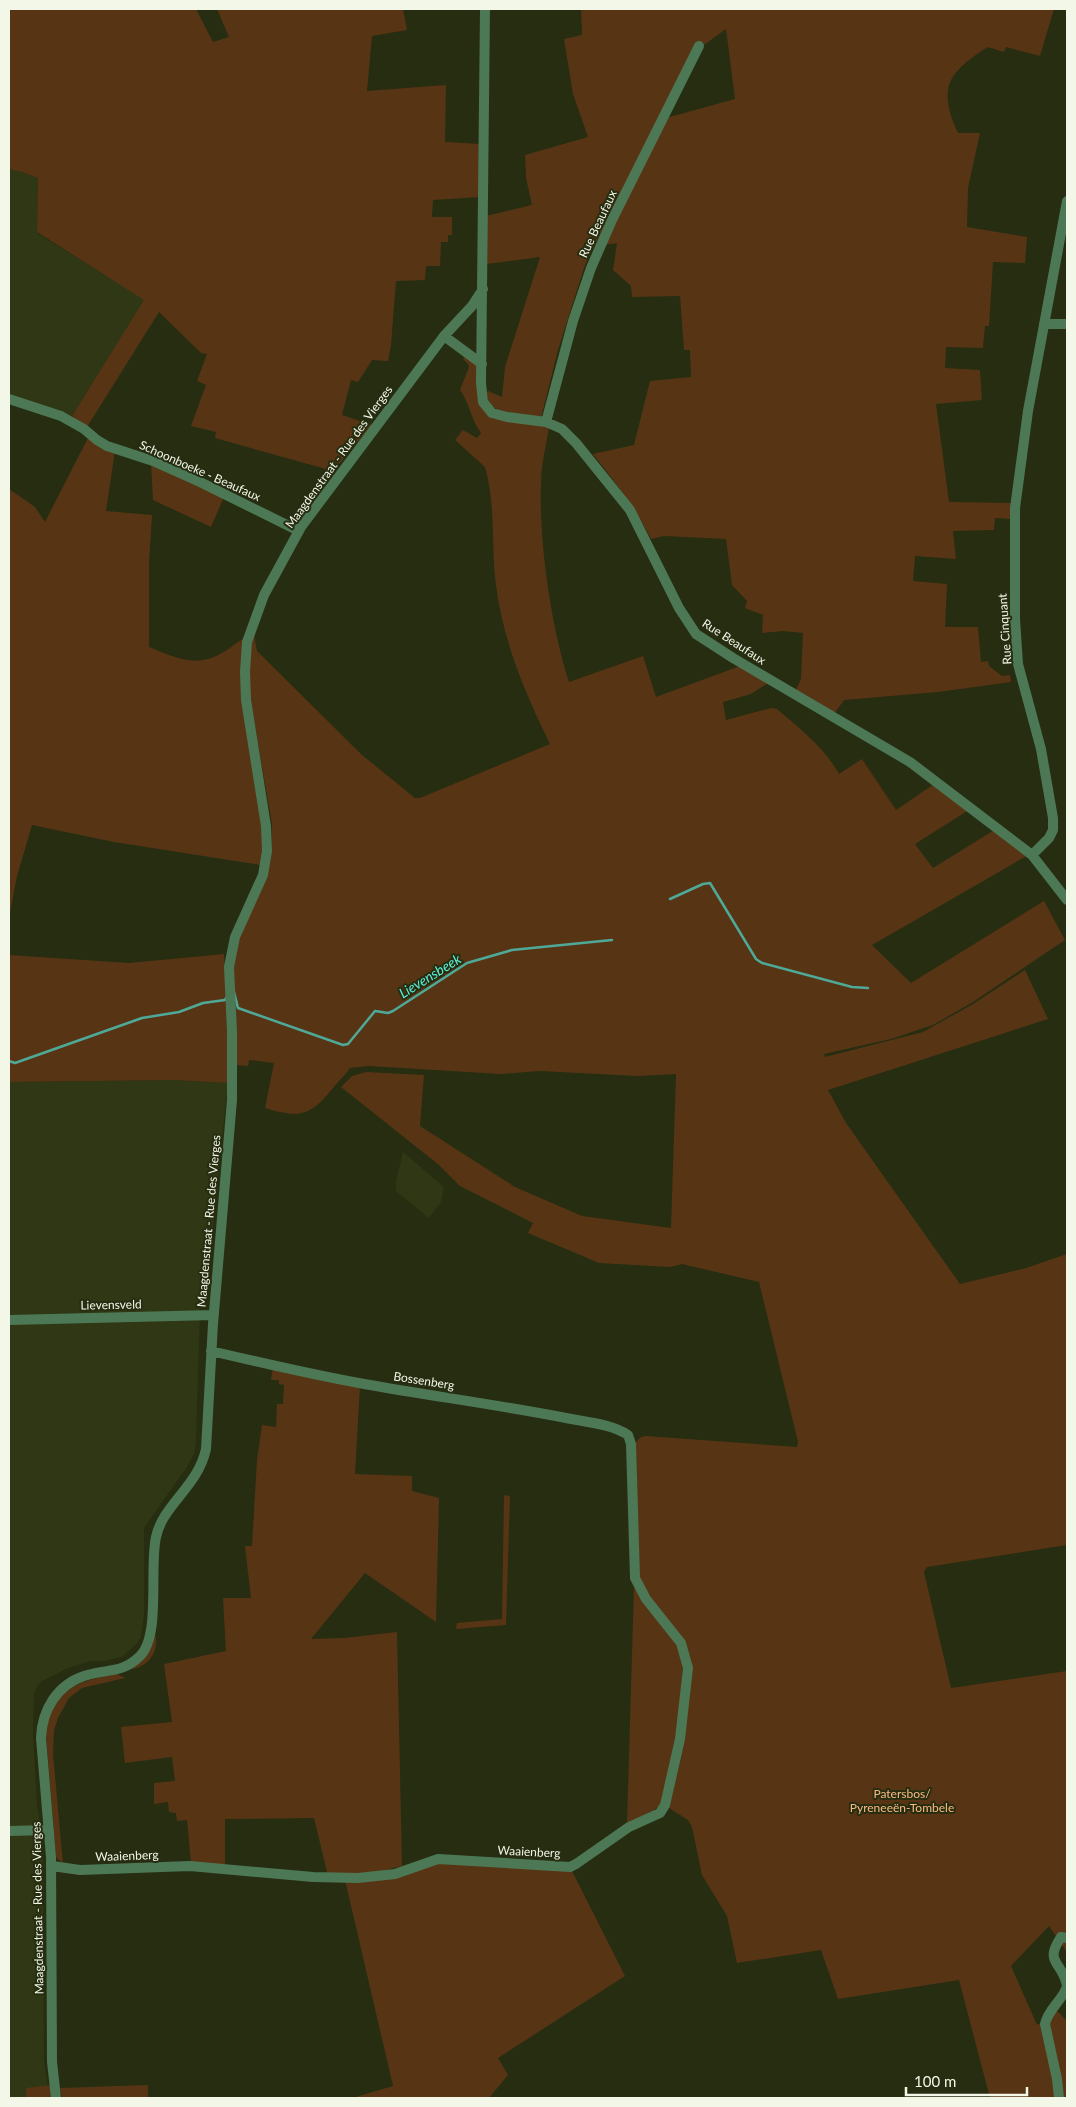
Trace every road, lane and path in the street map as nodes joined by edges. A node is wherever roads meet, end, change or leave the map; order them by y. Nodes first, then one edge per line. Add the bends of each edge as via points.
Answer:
1 (485, 9) edge
2 (699, 46) dead end
3 (1067, 201) edge
4 (482, 289) junction
5 (1044, 324) junction
6 (1067, 324) edge
7 (444, 336) junction
8 (482, 364) junction
9 (9, 399) edge
10 (543, 422) junction
11 (299, 531) junction
12 (1032, 855) junction
13 (1067, 900) edge
14 (214, 1315) junction
15 (9, 1320) edge
16 (212, 1351) junction
17 (630, 1439) joint
18 (50, 1830) junction
19 (9, 1831) edge
20 (52, 1866) junction
21 (1067, 1938) edge
22 (56, 2098) edge
23 (1059, 2098) edge

1 - 4 street, Rue Beaufaux
2 - 10 street, Rue Beaufaux via 591,268
3 - 5 street, Rue Cinquant
4 - 7 street via 472,306
4 - 8 street, Rue Beaufaux
5 - 6 street
5 - 12 street, Rue Cinquant via 1015,508 1016,640 1020,672 1046,767 1053,818 1050,838
7 - 8 street
7 - 11 street, Maagdenstraat - Rue des Vierges
8 - 10 street, Rue Beaufaux via 484,402 492,412
9 - 11 street, Schoonboeke - Beaufaux via 61,416 107,446 192,478
10 - 12 street, Rue Beaufaux via 562,429 623,500 635,518 678,608 696,634 910,762
11 - 14 street, Maagdenstraat - Rue des Vierges via 264,596 246,651 246,700 267,851 262,874 239,925 230,956 232,1100
12 - 13 street
14 - 15 street, Lievensveld
14 - 16 street, Maagdenstraat - Rue des Vierges
16 - 17 street, Bossenberg via 363,1384 586,1422 619,1430
16 - 18 street, Maagdenstraat - Rue des Vierges via 206,1452 191,1483 157,1531 152,1564 153,1622 145,1651 119,1670 85,1676 71,1683 59,1692 46,1711 41,1738
17 - 20 street, Waaienberg via 635,1578 646,1599 681,1643 688,1668 677,1757 660,1813 629,1828 570,1867 438,1859 389,1875 345,1878 190,1866 80,1870
18 - 19 street
18 - 20 street, Maagdenstraat - Rue des Vierges
20 - 22 street, Maagdenstraat - Rue des Vierges via 52,2062
21 - 23 street via 1061,1937 1052,1954 1067,1986 1045,2024

